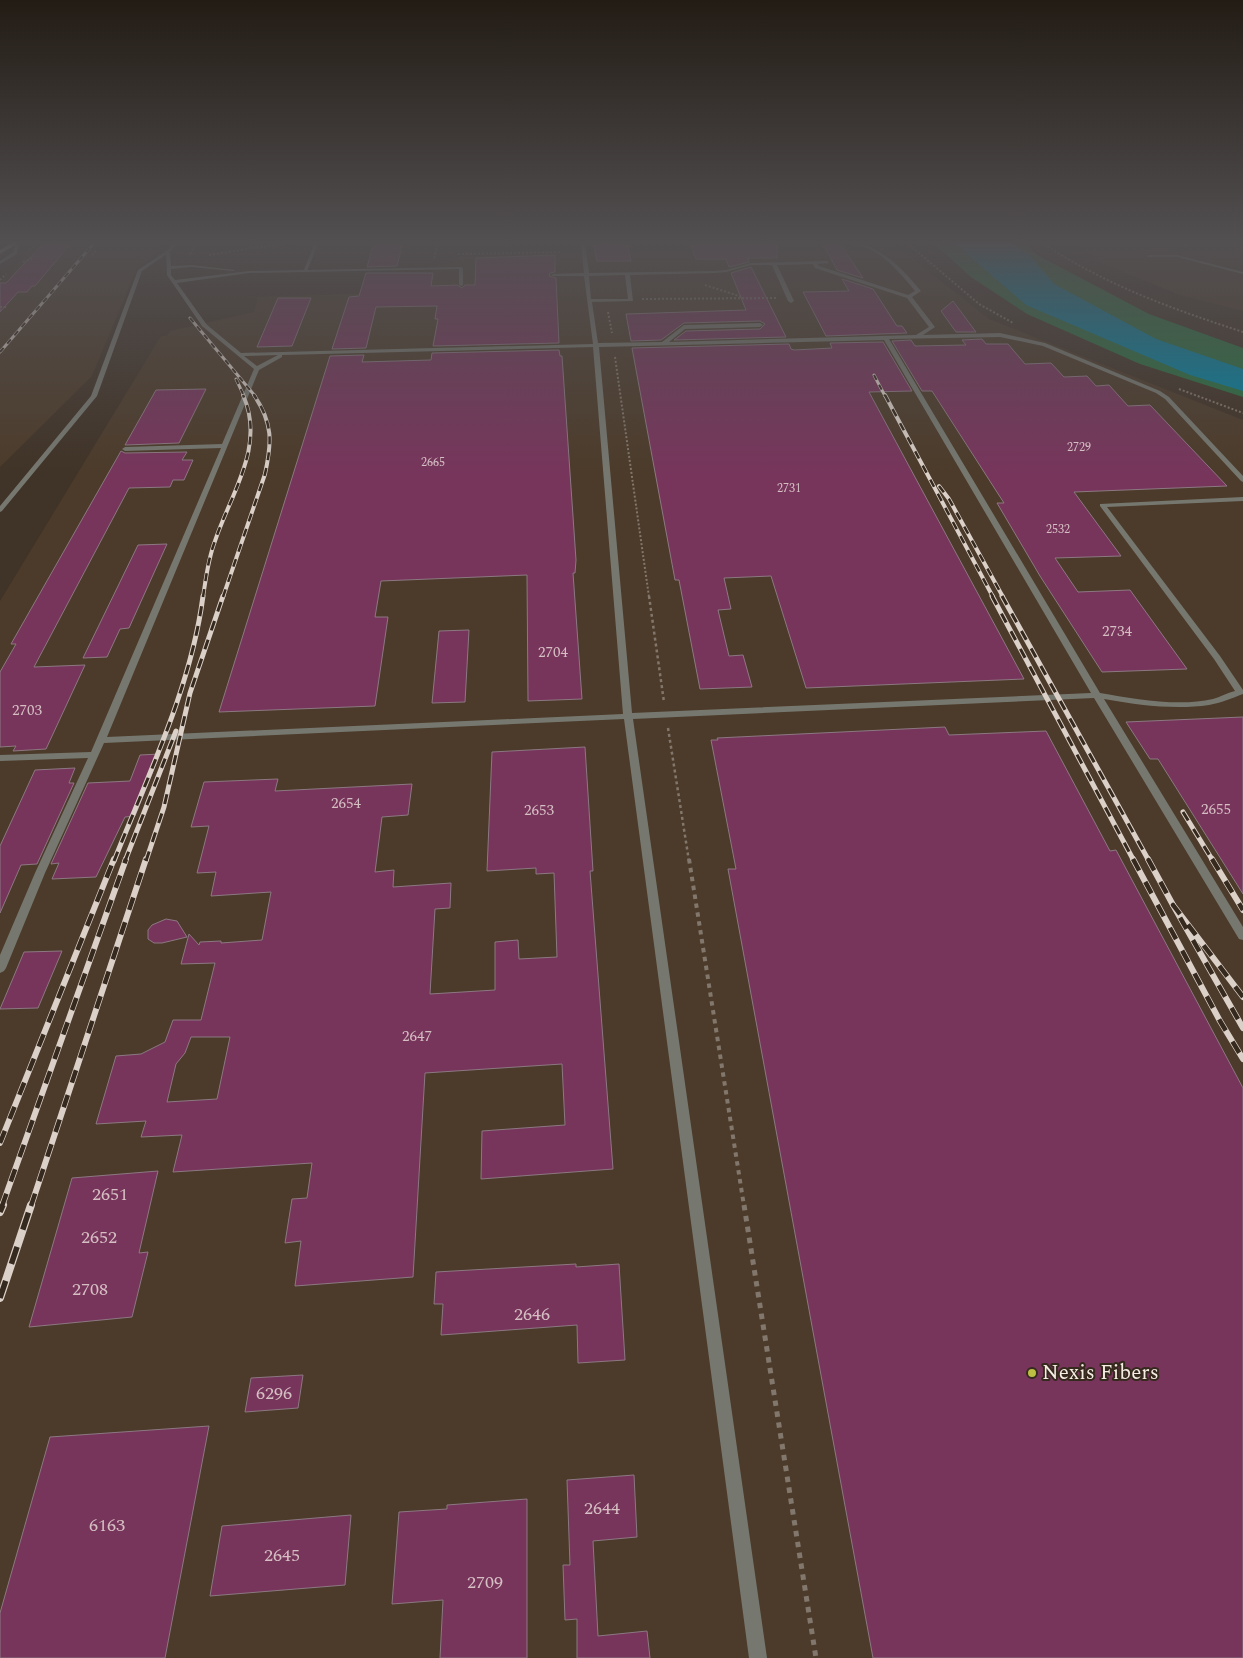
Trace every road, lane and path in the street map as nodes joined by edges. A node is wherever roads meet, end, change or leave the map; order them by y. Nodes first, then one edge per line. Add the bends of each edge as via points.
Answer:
1 (122, 319) edge
2 (200, 319) edge
3 (592, 319) edge
4 (926, 319) edge
5 (1206, 319) edge
6 (760, 325) dead end
7 (1243, 332) edge
8 (918, 336) junction
9 (885, 337) junction
10 (663, 344) junction
11 (596, 346) junction
12 (614, 346) junction
13 (242, 354) junction
14 (285, 354) junction
15 (257, 368) junction
16 (225, 446) junction
17 (124, 449) dead end
18 (1243, 480) edge
19 (1243, 499) edge
20 (0, 510) edge
21 (1241, 692) edge
22 (1097, 695) junction
23 (666, 715) junction
24 (628, 717) junction
25 (101, 740) junction
26 (94, 755) junction
27 (0, 758) edge
28 (1243, 936) edge
29 (0, 968) edge
30 (758, 1658) edge
31 (816, 1658) edge

1 - 20 street via 94,396
2 - 13 street
3 - 11 street
4 - 8 street via 932,327
5 - 7 path
6 - 10 street via 684,327
8 - 9 street
8 - 18 street via 1000,335 1023,339 1158,392
9 - 10 street
9 - 22 street
10 - 12 street
11 - 12 street
11 - 14 street
11 - 24 street
12 - 23 path
13 - 14 street
13 - 15 street
14 - 15 street
15 - 16 street
16 - 17 street
16 - 25 street
19 - 21 street via 1102,505
21 - 22 street via 1211,702 1177,704 1127,701
22 - 23 street
22 - 28 street
23 - 24 street
23 - 31 path
24 - 25 street
24 - 30 street
25 - 26 street
26 - 27 street
26 - 29 street

